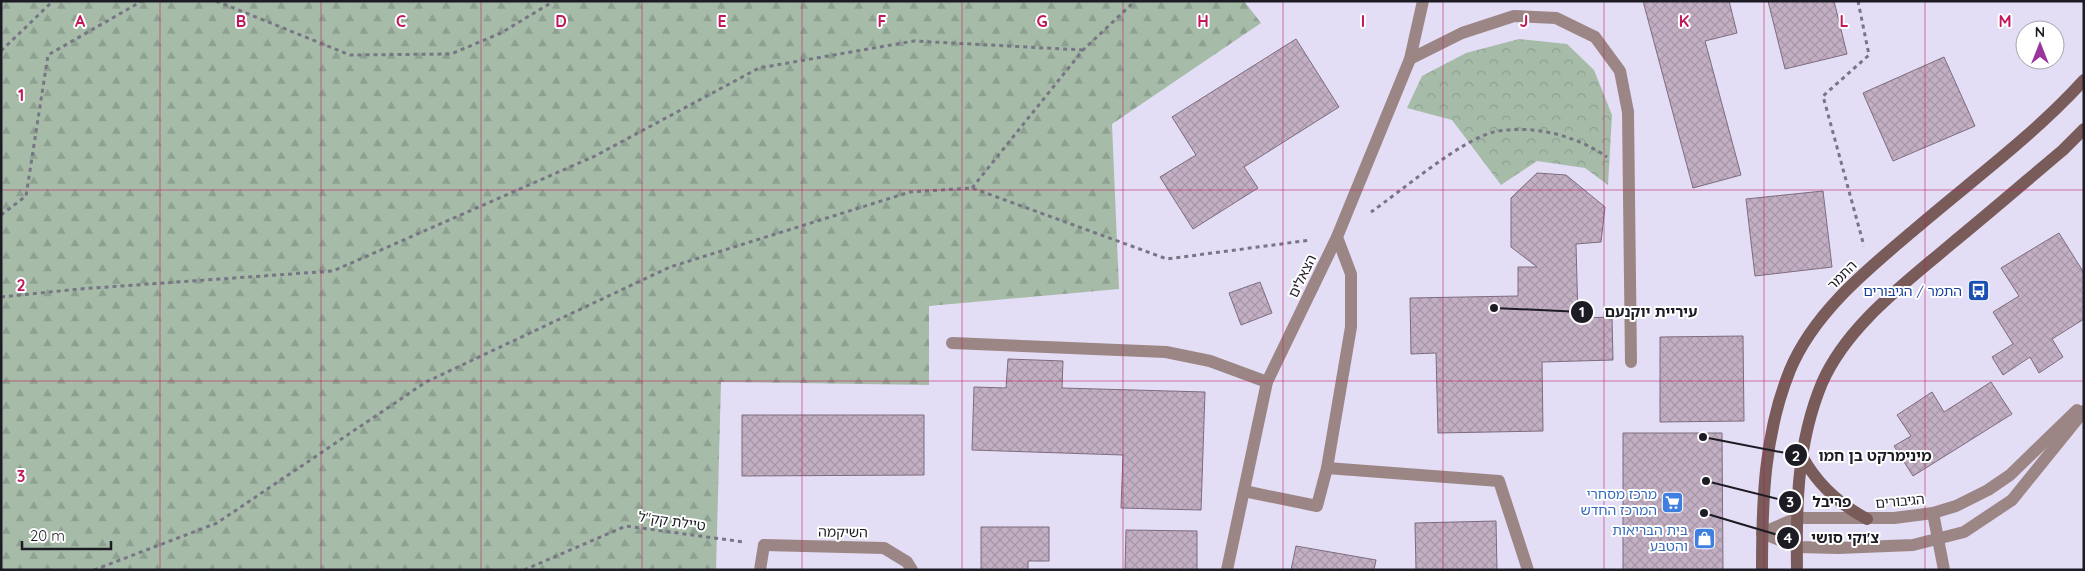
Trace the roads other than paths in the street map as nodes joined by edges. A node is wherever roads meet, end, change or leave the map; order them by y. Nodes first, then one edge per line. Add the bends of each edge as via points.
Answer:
1 (1423, 1) edge
2 (1410, 60) junction
3 (2084, 80) edge
4 (2084, 129) edge
5 (1337, 237) junction
6 (952, 343) dead end
7 (1631, 362) dead end
8 (1267, 382) junction
9 (2084, 403) edge
10 (2084, 411) edge
11 (1802, 456) junction
12 (1327, 468) junction
13 (1244, 492) junction
14 (1933, 514) junction
15 (1796, 518) junction
16 (1867, 519) junction
17 (1762, 533) junction
18 (1940, 540) junction
19 (1796, 547) junction
20 (760, 570) edge
21 (912, 570) edge
22 (1226, 570) edge
23 (1528, 570) edge
24 (1762, 570) edge
25 (1797, 570) edge
26 (1944, 570) edge

1 - 2 street, הצאלים
2 - 5 street, הצאלים
2 - 7 street via 1462,32 1514,16 1556,18 1595,38 1620,71 1628,112
3 - 17 main road, התמר via 2040,124 1870,268 1813,328 1791,368 1776,410 1766,457
4 - 11 main road via 1900,287 1842,348 1823,382 1809,419
5 - 8 street, הצאלים
5 - 12 street via 1351,274 1351,327
6 - 8 street via 1166,352 1210,361
8 - 13 street, הצאלים
9 - 14 street, הגיבורים via 2010,475 1972,498
10 - 18 street via 2012,500 1964,532
11 - 15 main road
11 - 16 main road via 1819,483 1836,499
12 - 13 street via 1317,506
12 - 23 street via 1499,481
13 - 22 street, הצאלים
14 - 16 street, הגיבורים
14 - 18 street
15 - 16 street, הגיבורים
15 - 17 street, הגיבורים
15 - 19 main road
17 - 19 street
17 - 24 main road, התמר
18 - 19 street via 1875,547
18 - 26 street
19 - 25 main road
20 - 21 street, השיקמה via 764,545 884,548 907,562

